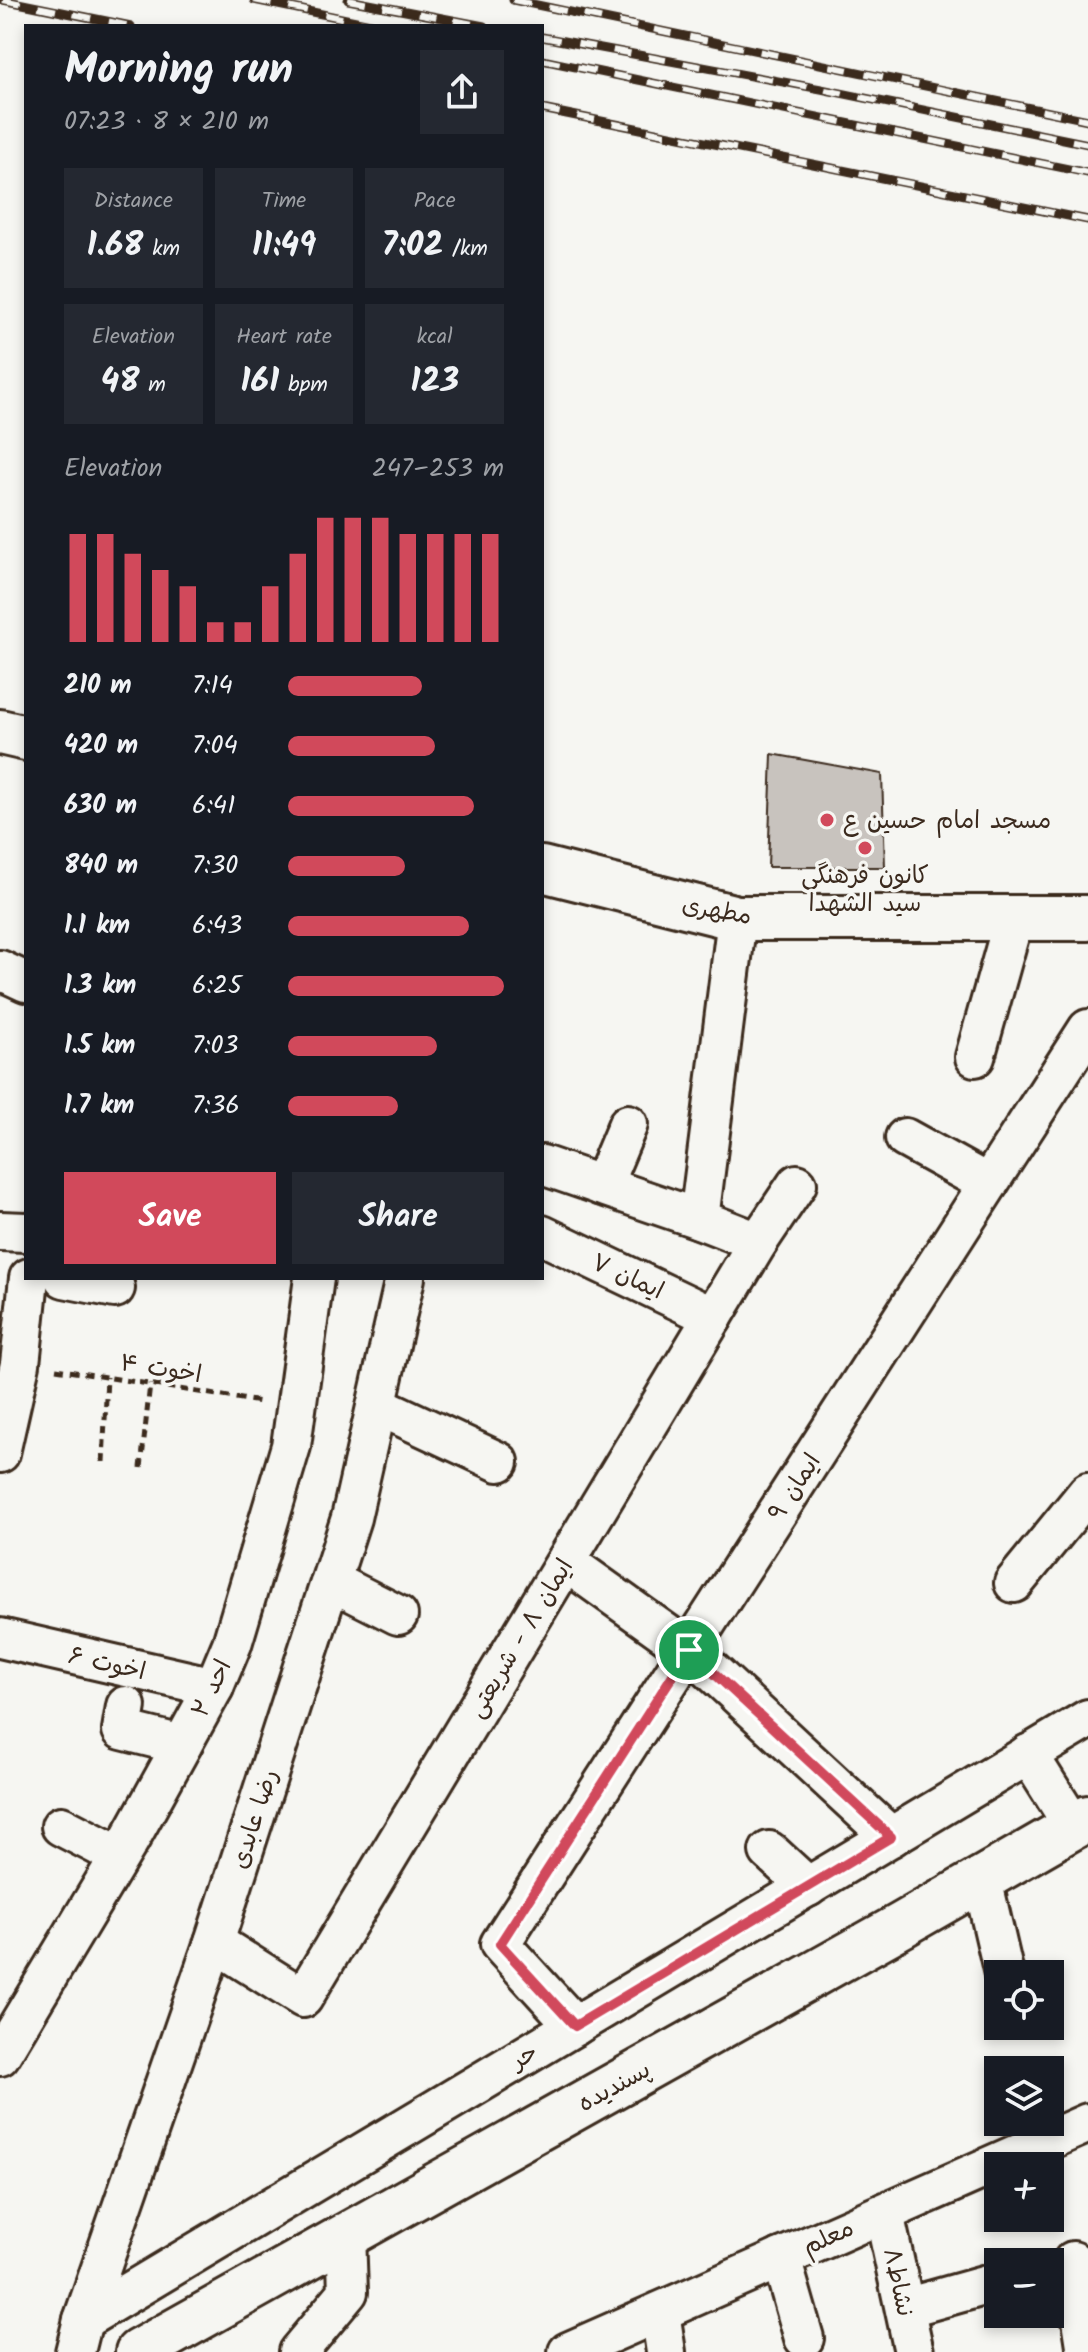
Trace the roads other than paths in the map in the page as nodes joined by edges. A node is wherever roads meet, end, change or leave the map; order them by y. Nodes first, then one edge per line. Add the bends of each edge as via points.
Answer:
1 (0, 732) edge
2 (24, 738) edge
3 (544, 870) edge
4 (737, 918) junction
5 (1014, 918) junction
6 (1088, 918) edge
7 (0, 970) edge
8 (24, 981) edge
9 (1088, 1029) edge
10 (975, 1057) dead end
11 (628, 1124) dead end
12 (905, 1138) dead end
13 (544, 1166) edge
14 (797, 1184) dead end
15 (988, 1184) junction
16 (602, 1186) junction
17 (699, 1219) junction
18 (0, 1231) edge
19 (24, 1232) edge
20 (544, 1236) edge
21 (758, 1242) junction
22 (29, 1280) edge
23 (74, 1280) edge
24 (314, 1280) edge
25 (405, 1280) edge
26 (115, 1288) dead end
27 (713, 1317) junction
28 (377, 1405) junction
29 (0, 1453) edge
30 (499, 1462) dead end
31 (1088, 1492) edge
32 (566, 1562) junction
33 (331, 1581) junction
34 (1014, 1583) dead end
35 (398, 1615) dead end
36 (0, 1638) edge
37 (689, 1650) junction
38 (214, 1687) junction
39 (126, 1706) dead end
40 (1088, 1719) edge
41 (182, 1745) junction
42 (1028, 1754) junction
43 (1081, 1822) edge
44 (61, 1826) dead end
45 (891, 1837) junction
46 (769, 1851) dead end
47 (119, 1856) junction
48 (982, 1879) junction
49 (808, 1887) junction
50 (214, 1942) junction
51 (1001, 1960) edge
52 (575, 2026) junction
53 (0, 2056) edge
54 (1088, 2123) edge
55 (884, 2213) junction
56 (346, 2234) junction
57 (781, 2258) junction
58 (1070, 2262) edge
59 (984, 2286) edge
60 (905, 2308) junction
61 (660, 2312) junction
62 (79, 2336) edge
63 (804, 2338) dead end
64 (138, 2352) edge
65 (298, 2352) edge
66 (568, 2352) edge
67 (666, 2352) edge
68 (914, 2352) edge
69 (1087, 2352) edge

1 - 2 street
3 - 4 street, مطهری
4 - 5 street, مطهری
4 - 17 street
5 - 6 street, مطهری
5 - 10 street
7 - 8 street
9 - 15 street, ایمان ۹
11 - 16 street
12 - 15 street
13 - 16 street
14 - 21 street, ایمان ۸ - شریعتی
15 - 37 street, ایمان ۹
16 - 17 street
17 - 21 street
18 - 19 street
20 - 27 street, ایمان ۷
21 - 27 street, ایمان ۸ - شریعتی
22 - 29 street via 20,1364
23 - 26 street
24 - 38 street, احد ۲ via 291,1446 232,1644
25 - 28 street, رضا عابدی
27 - 32 street, ایمان ۸ - شریعتی
28 - 30 street
28 - 33 street, رضا عابدی
31 - 34 street
32 - 37 street
32 - 50 street, ایمان ۸ - شریعتی via 303,1998
33 - 35 street
33 - 50 street, رضا عابدی
36 - 38 street, اخوت ۶
37 - 45 street
37 - 52 street, ایمان ۹ via 500,1944
38 - 41 street, احد ۲
39 - 41 street via 122,1730
40 - 42 street, حر
41 - 47 street, احد ۲
42 - 43 street
42 - 45 street, حر
43 - 48 street, پسندیده
44 - 47 street
45 - 49 street, حر
46 - 49 street
47 - 53 street, احد ۲
48 - 51 street
48 - 56 street, پسندیده
49 - 52 street, حر
50 - 62 street, رضا عابدی
52 - 62 street, حر
54 - 55 street, معلم
55 - 57 street, معلم
55 - 60 street, نشاط۸
56 - 64 street, پسندیده
56 - 65 street via 348,2292
57 - 61 street, معلم
57 - 63 street
58 - 69 street
59 - 60 street
60 - 68 street, نشاط۸
61 - 66 street, معلم
61 - 67 street

